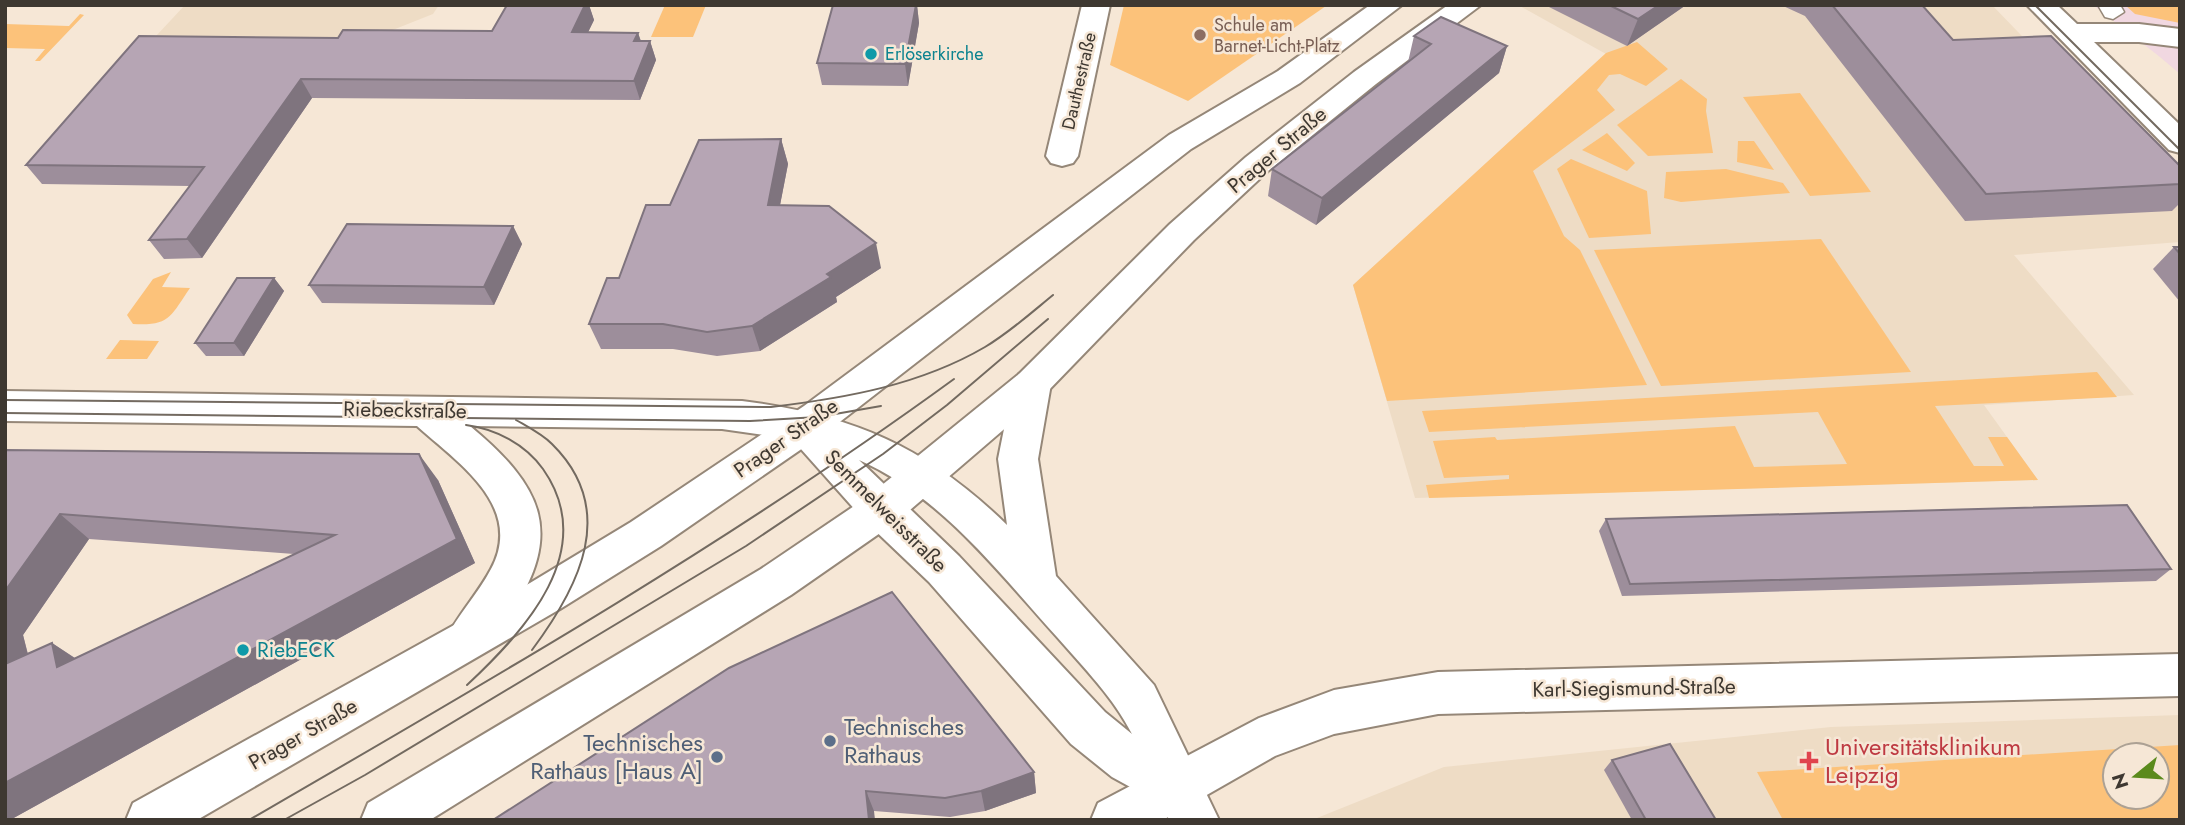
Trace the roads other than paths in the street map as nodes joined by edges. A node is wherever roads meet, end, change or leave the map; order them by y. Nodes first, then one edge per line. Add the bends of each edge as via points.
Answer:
1 (1096, 5) edge
2 (1388, 5) edge
3 (1467, 5) edge
4 (2041, 5) edge
5 (2069, 33) junction
6 (2180, 38) edge
7 (2180, 143) edge
8 (1062, 156) dead end
9 (1032, 384) junction
10 (5, 407) edge
11 (426, 411) junction
12 (803, 427) junction
13 (922, 477) junction
14 (881, 510) junction
15 (1036, 584) junction
16 (467, 640) junction
17 (2180, 675) edge
18 (1187, 804) edge
19 (150, 820) edge
20 (385, 820) edge
21 (1115, 820) edge

1 - 8 main road, Dauthestraße
2 - 12 main road, Prager Straße via 1289,77 1180,142
3 - 9 main road, Prager Straße via 1257,164 1182,232
4 - 5 main road
5 - 6 main road
5 - 7 main road
9 - 13 main road, Prager Straße
9 - 15 main road via 1018,459
10 - 11 main road, Riebeckstraße
11 - 12 main road, Riebeckstraße via 722,414
11 - 16 main road via 497,472 521,516 521,548 513,569
12 - 13 main road, Semmelweisstraße via 883,454
12 - 14 main road, Semmelweisstraße
12 - 16 main road, Prager Straße via 646,534
13 - 14 main road, Prager Straße
13 - 15 main road, Semmelweisstraße
14 - 18 main road, Semmelweisstraße via 944,569 1088,728
14 - 20 main road, Prager Straße via 776,582
15 - 18 main road, Semmelweisstraße via 1136,698 1161,741
16 - 19 main road, Prager Straße
17 - 18 main road, Karl-Siegismund-Straße via 1438,693 1334,712 1259,740
18 - 21 main road, Karl-Siegismund-Straße

